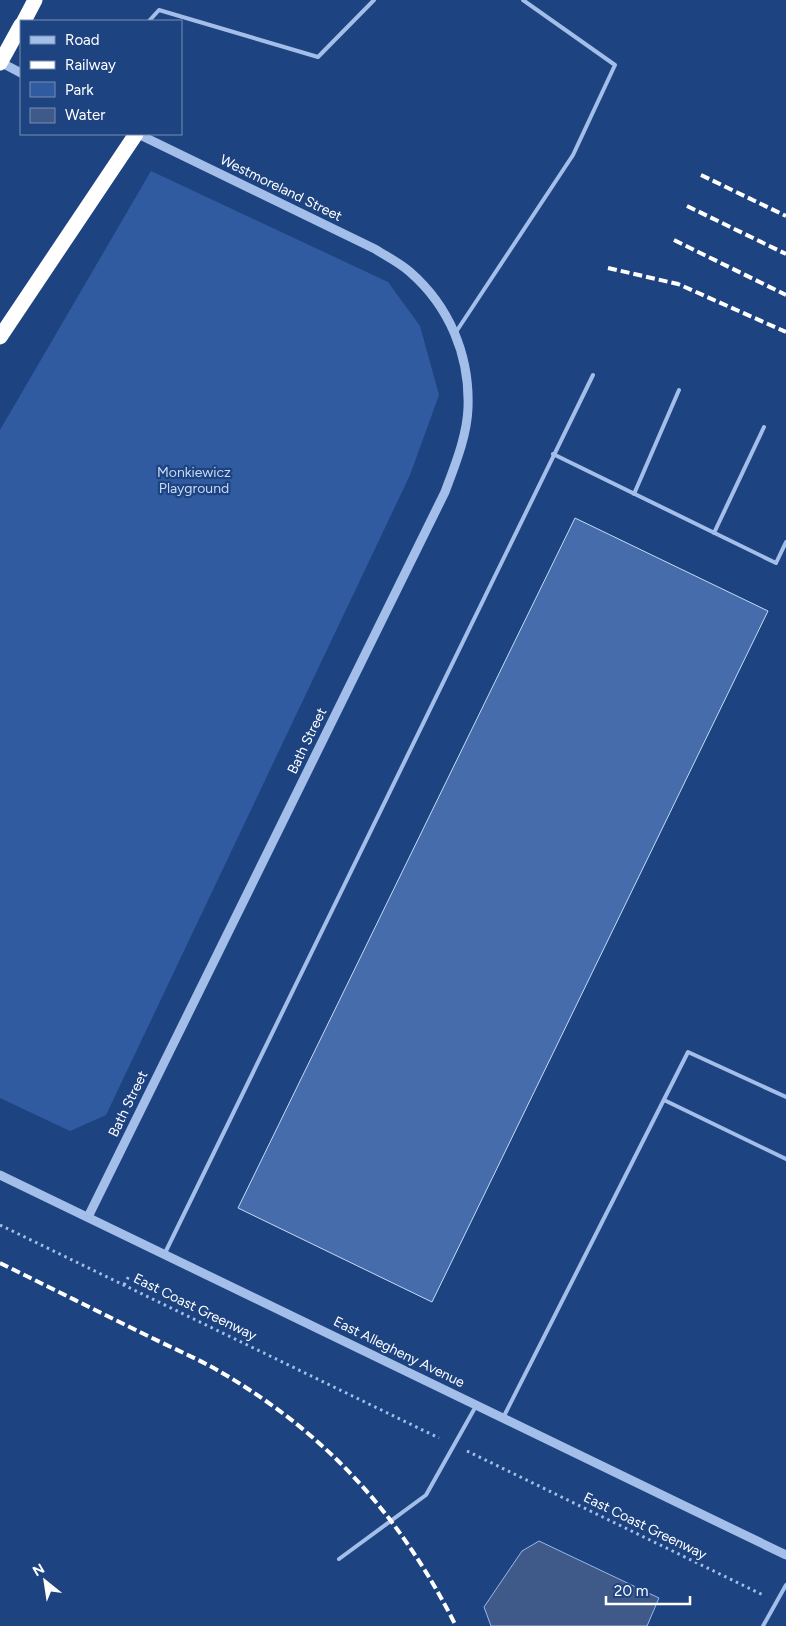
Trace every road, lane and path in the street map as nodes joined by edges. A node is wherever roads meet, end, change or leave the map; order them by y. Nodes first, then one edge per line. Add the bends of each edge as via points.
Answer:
1 (36, 0) edge
2 (374, 0) edge
3 (523, 0) edge
4 (25, 20) edge
5 (150, 20) edge
6 (20, 27) edge
7 (0, 62) edge
8 (20, 72) edge
9 (136, 135) edge
10 (139, 135) edge
11 (410, 272) joint
12 (456, 332) junction
13 (0, 337) edge
14 (592, 375) dead end
15 (679, 390) dead end
16 (764, 427) dead end
17 (553, 454) junction
18 (634, 494) junction
19 (714, 533) junction
20 (786, 542) edge
21 (786, 1097) edge
22 (664, 1100) junction
23 (786, 1159) edge
24 (0, 1175) edge
25 (88, 1218) junction
26 (0, 1225) edge
27 (165, 1253) junction
28 (130, 1274) dead end
29 (124, 1285) junction
30 (476, 1406) junction
31 (379, 1409) dead end
32 (503, 1418) junction
33 (526, 1480) dead end
34 (786, 1556) edge
35 (339, 1559) dead end
36 (786, 1585) edge
37 (755, 1591) dead end
38 (763, 1626) edge

1 - 4 highway
2 - 5 lane via 318,57 159,10
3 - 12 lane via 615,65 572,155
6 - 7 highway, bridge
7 - 8 street
9 - 13 highway
10 - 11 street, Westmoreland Street via 375,249
11 - 12 street, Bath Street via 430,290
12 - 25 street, Bath Street via 466,378 468,408 445,492
14 - 17 lane
15 - 18 lane
16 - 19 lane
17 - 18 lane
17 - 27 lane
18 - 19 lane
19 - 20 lane via 776,563
21 - 22 lane via 688,1052
22 - 23 lane
22 - 32 lane
24 - 25 street, East Allegheny Avenue
25 - 27 street, East Allegheny Avenue
26 - 29 path, East Coast Greenway
27 - 30 street, East Allegheny Avenue
28 - 29 path
29 - 31 path, East Coast Greenway
30 - 32 street, East Allegheny Avenue
30 - 35 lane via 426,1495
32 - 34 street, East Allegheny Avenue
33 - 37 path, East Coast Greenway
36 - 38 lane

